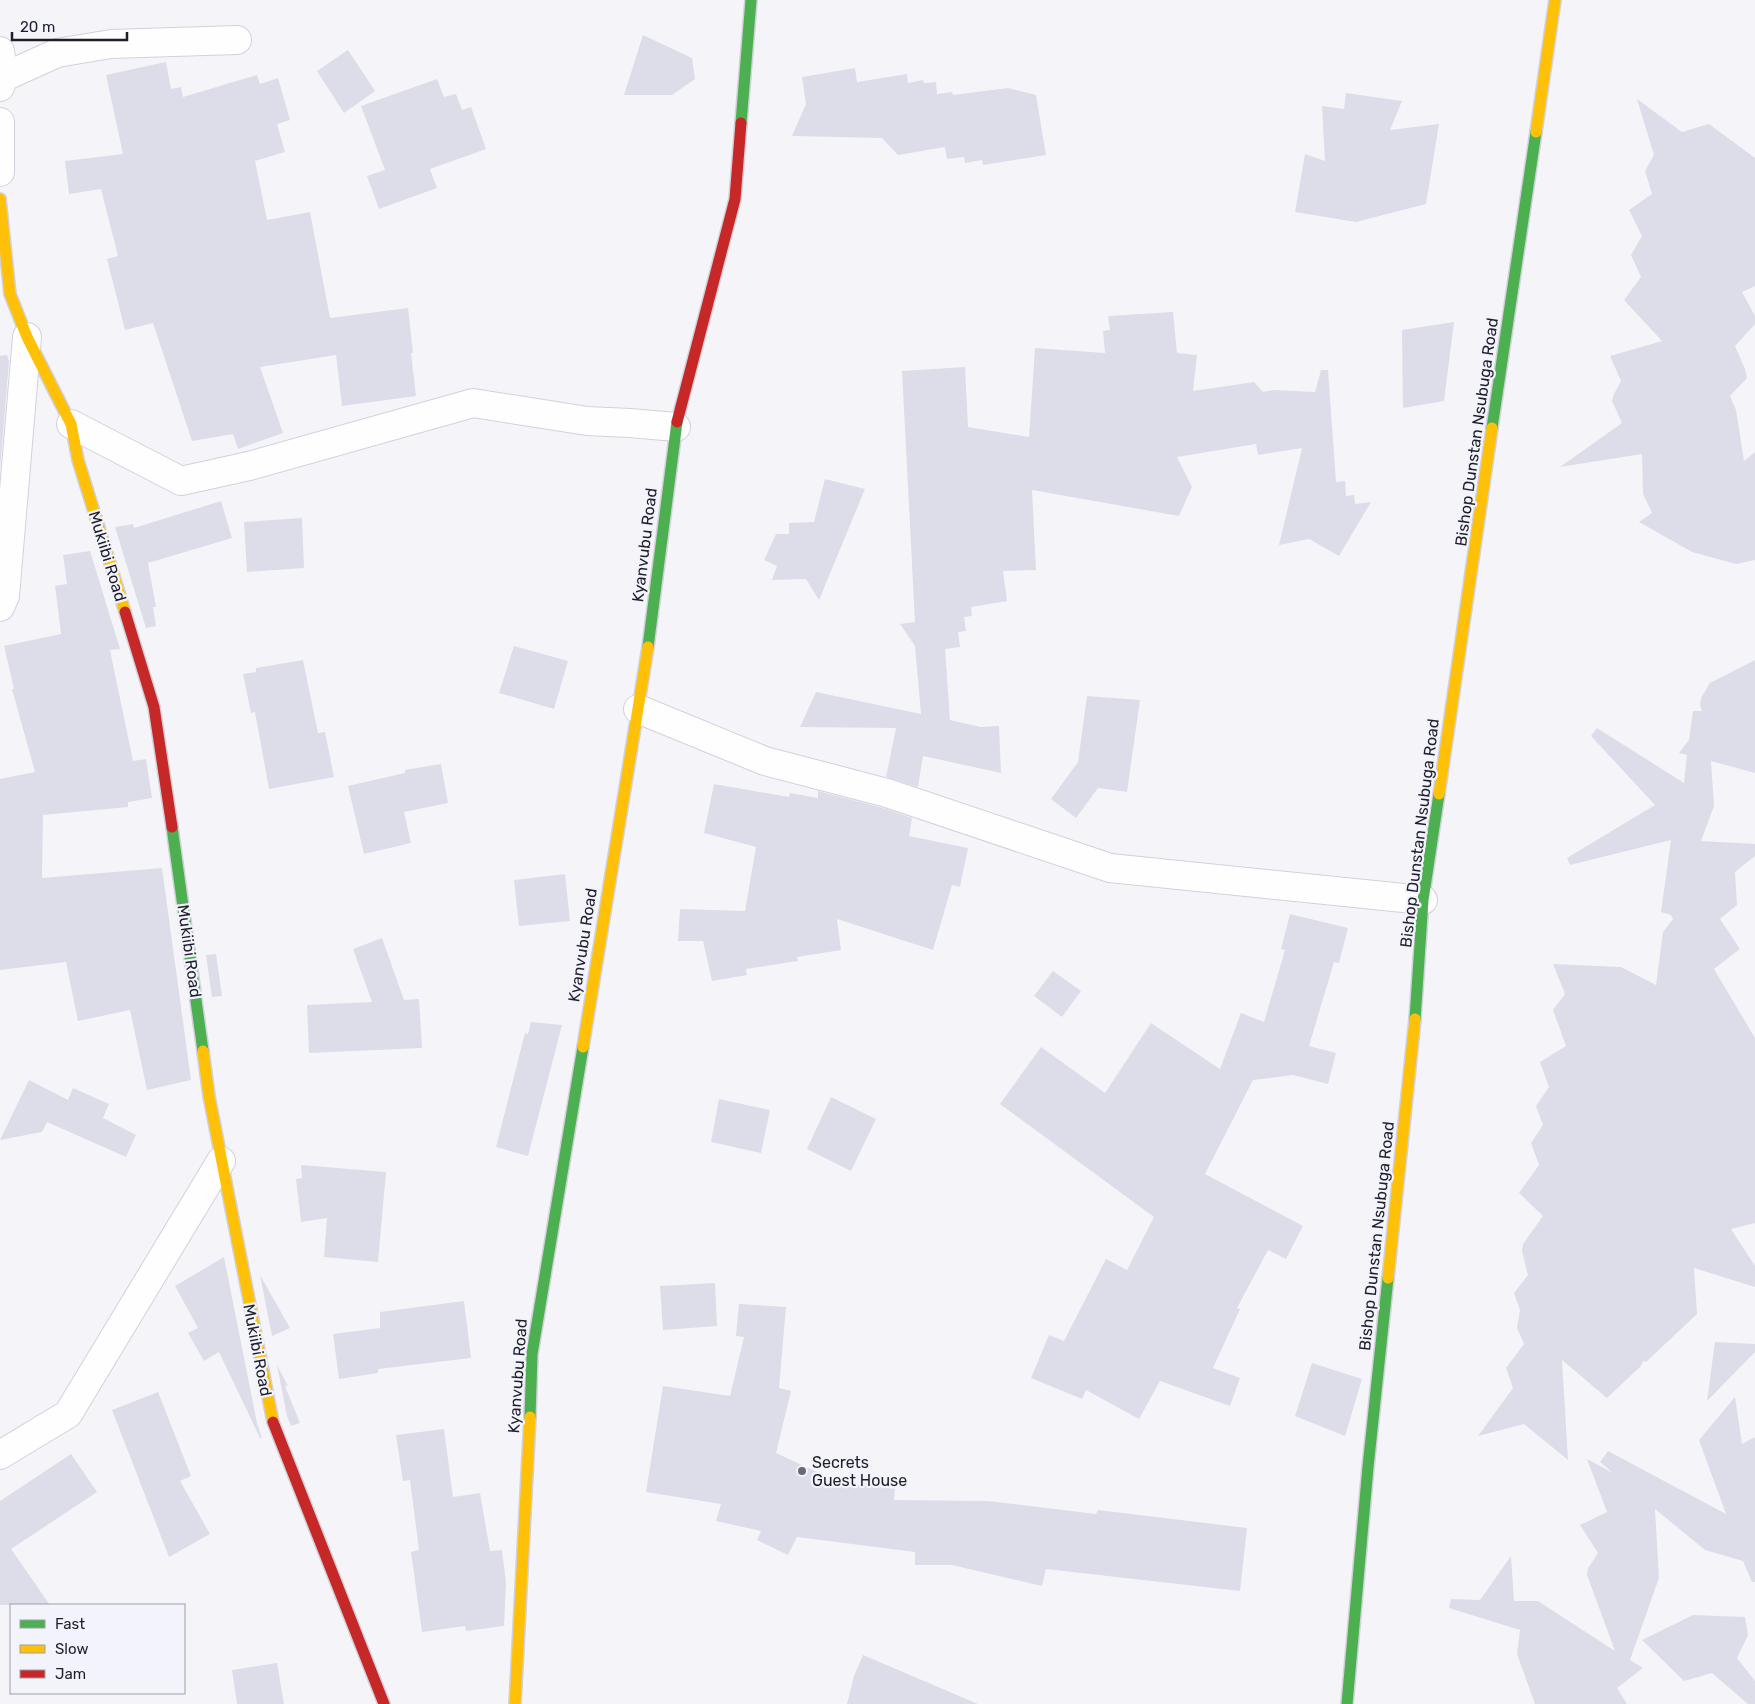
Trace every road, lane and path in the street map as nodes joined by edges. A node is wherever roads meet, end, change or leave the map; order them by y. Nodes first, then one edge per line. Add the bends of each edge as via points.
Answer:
1 (751, 0) edge
2 (1555, 0) edge
3 (237, 40) dead end
4 (1, 73) edge
5 (0, 122) edge
6 (0, 172) edge
7 (0, 199) edge
8 (27, 337) junction
9 (71, 424) junction
10 (676, 427) junction
11 (0, 607) edge
12 (638, 709) junction
13 (1423, 900) junction
14 (222, 1161) junction
15 (0, 1455) edge
16 (384, 1704) edge
17 (515, 1704) edge
18 (1347, 1704) edge

1 - 10 street, Kyanvubu Road via 735,199
2 - 13 street, Bishop Dunstan Nsubuga Road
3 - 4 street via 111,44 57,53
5 - 6 street
7 - 8 street, Mukiibi Road via 10,294
8 - 9 street, Mukiibi Road
8 - 11 street via 5,596
9 - 10 street via 181,480 250,466 474,403 587,421
9 - 14 street, Mukiibi Road via 78,460 154,707 209,1096
10 - 12 street, Kyanvubu Road
12 - 13 street via 765,761 887,793 1110,868
12 - 17 street, Kyanvubu Road via 532,1354
13 - 18 street, Bishop Dunstan Nsubuga Road via 1412,1057 1368,1467
14 - 15 street via 68,1414
14 - 16 street, Mukiibi Road via 272,1420

